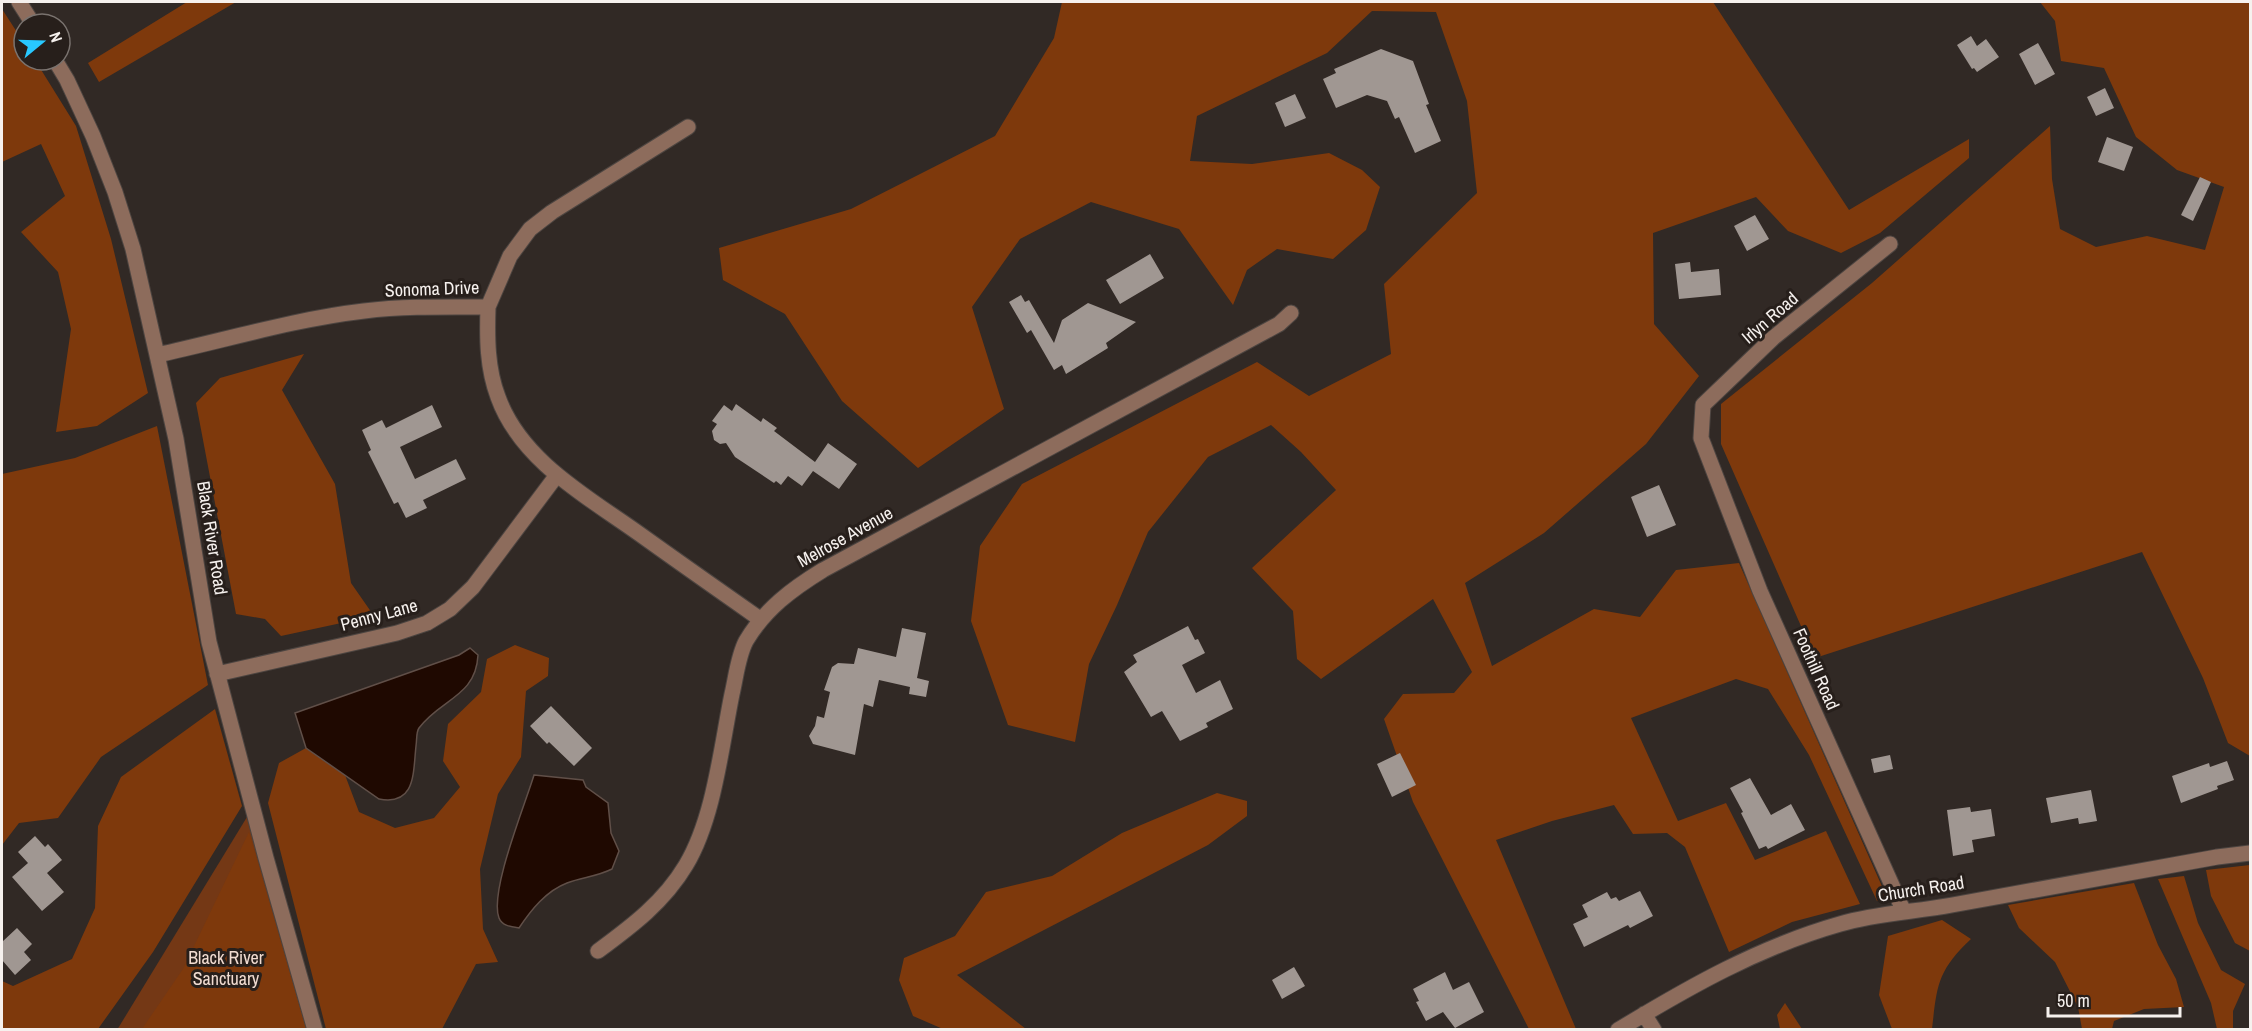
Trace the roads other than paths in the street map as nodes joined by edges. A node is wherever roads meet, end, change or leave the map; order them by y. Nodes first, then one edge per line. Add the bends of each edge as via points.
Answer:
1 (61, 72) edge
2 (688, 127) dead end
3 (1890, 244) dead end
4 (488, 307) junction
5 (1291, 313) dead end
6 (157, 355) junction
7 (1701, 438) joint
8 (557, 475) junction
9 (760, 619) junction
10 (217, 674) junction
11 (2250, 853) edge
12 (1904, 912) junction
13 (598, 951) dead end
14 (1644, 1014) junction
15 (315, 1029) edge
16 (1618, 1029) edge
17 (1654, 1029) edge

1 - 6 street, Black River Road via 115,192 133,249
2 - 4 street via 530,229 510,256
3 - 7 street, Irlyn Road via 1773,338 1703,405
4 - 6 street, Sonoma Drive via 364,311
4 - 8 street, Sonoma Drive via 487,342 498,398 527,446
5 - 9 street, Melrose Avenue via 1279,324 823,570 777,601
6 - 10 street, Black River Road via 176,439
7 - 12 street, Foothill Road via 1760,591
8 - 9 street, Sonoma Drive
8 - 10 street, Penny Lane via 473,587 450,609 427,623
9 - 13 street, Melrose Avenue via 745,643 737,669 713,792 687,864 645,915
10 - 15 street, Black River Road
11 - 12 street, Church Road
12 - 14 street, Church Road via 1838,924 1761,952
14 - 16 street, Church Road
14 - 17 street

